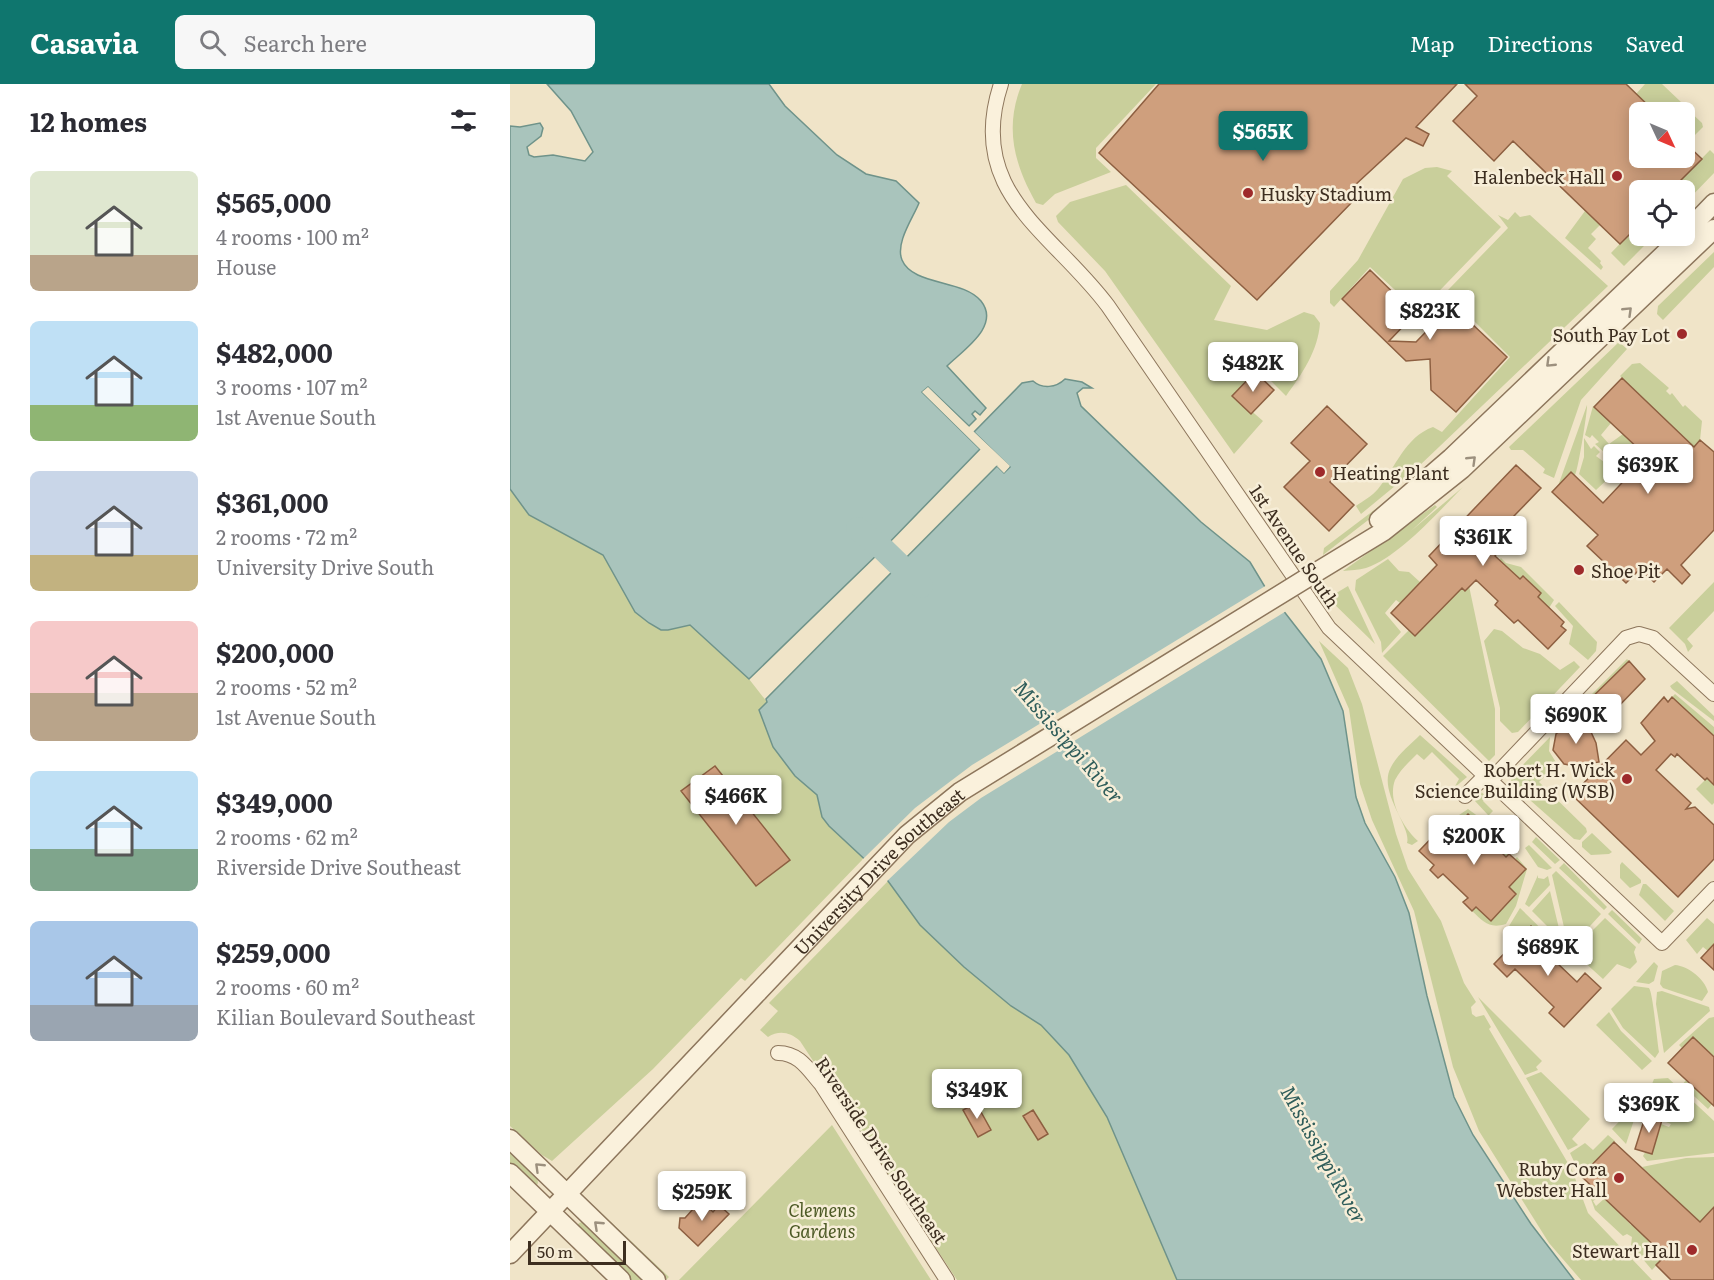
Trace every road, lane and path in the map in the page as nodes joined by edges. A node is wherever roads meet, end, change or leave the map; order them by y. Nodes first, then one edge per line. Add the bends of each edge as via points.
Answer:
1 (1001, 84) edge
2 (1714, 203) edge
3 (1695, 223) edge
4 (1714, 229) edge
5 (1673, 246) edge
6 (1340, 556) junction
7 (1714, 694) edge
8 (1489, 777) junction
9 (1465, 795) dead end
10 (1714, 889) edge
11 (778, 1053) dead end
12 (510, 1139) edge
13 (510, 1173) edge
14 (567, 1195) junction
15 (551, 1212) junction
16 (510, 1254) edge
17 (621, 1280) edge
18 (656, 1280) edge
19 (947, 1280) edge

1 - 8 street, 1st Avenue South via 993,117 997,164 1010,195 1024,215 1108,306 1317,613 1342,642
2 - 3 street
6 -> 4 street via 1384,531 1462,469
5 -> 6 street via 1451,458
6 - 14 street, University Drive Southeast, bridge via 960,792 907,835
7 - 8 street via 1659,642 1646,635 1633,636 1622,642
8 - 9 street
8 - 10 street, 1st Avenue South via 1662,943
11 - 19 street, Riverside Drive Southeast via 790,1053 803,1062 820,1084
14 -> 12 street
13 - 15 street
14 - 15 street, University Drive Southeast
18 -> 14 street
15 - 16 street, University Drive Southeast
15 - 17 street

